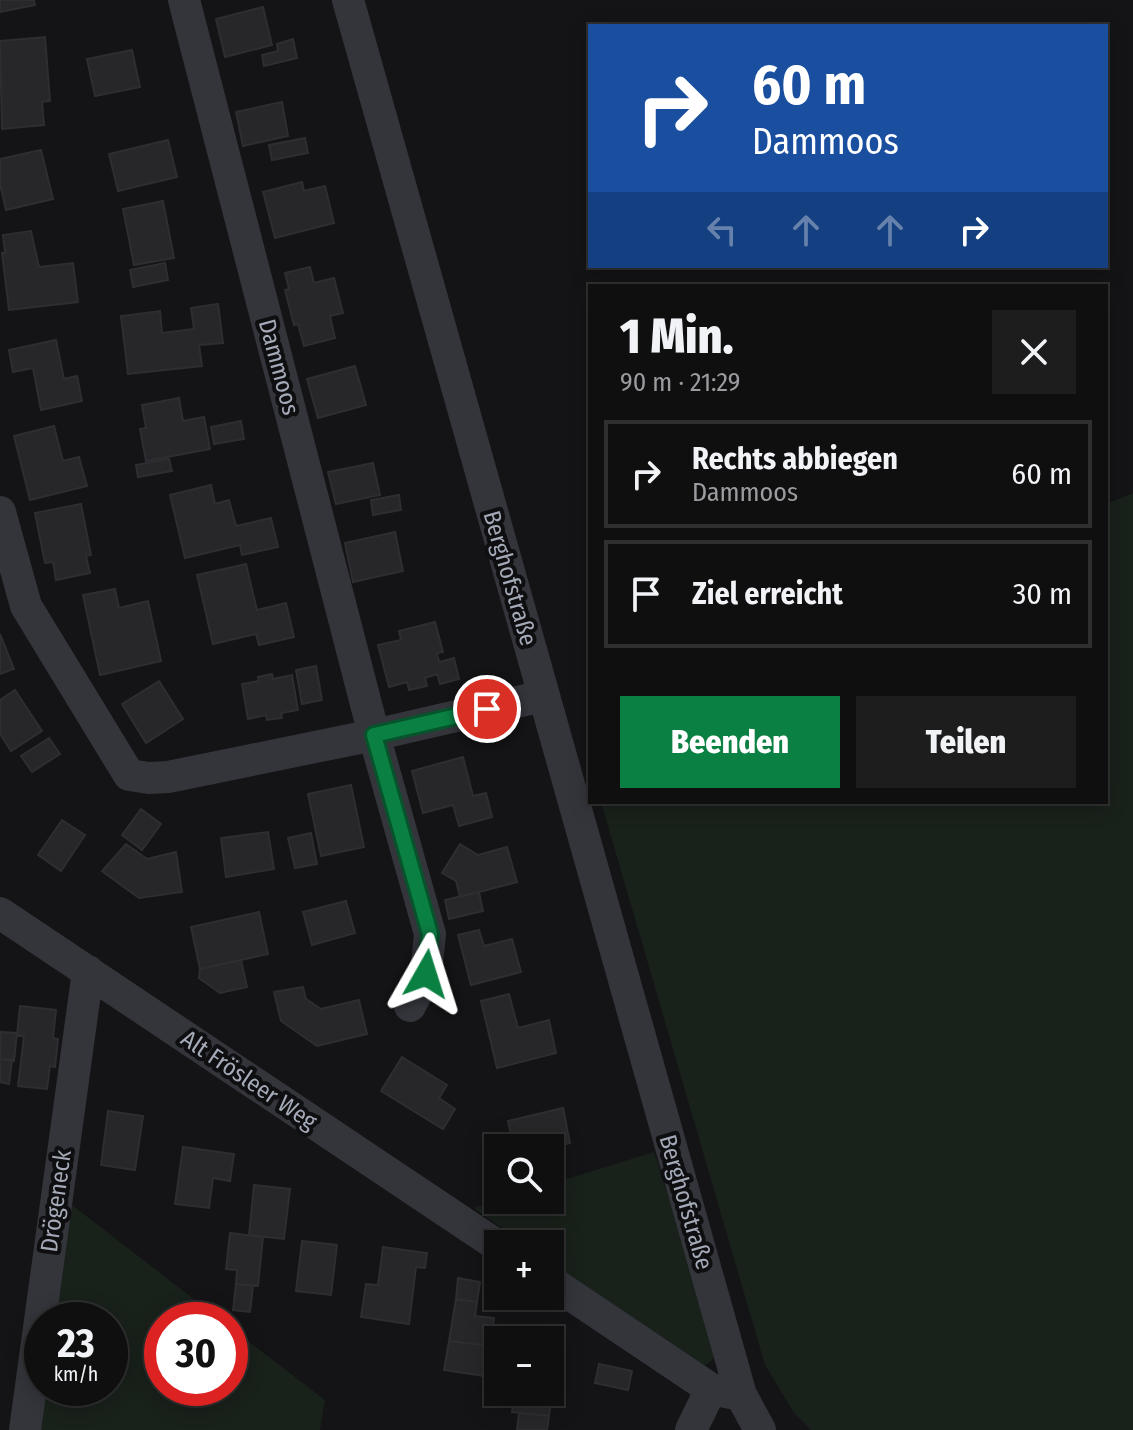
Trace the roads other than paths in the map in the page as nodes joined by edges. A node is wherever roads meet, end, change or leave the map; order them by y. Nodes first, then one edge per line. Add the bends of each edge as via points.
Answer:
1 (184, 0) edge
2 (348, 0) edge
3 (0, 512) edge
4 (543, 696) junction
5 (374, 735) junction
6 (0, 913) edge
7 (88, 971) junction
8 (410, 1006) dead end
9 (484, 1237) edge
10 (564, 1290) edge
11 (726, 1392) junction
12 (25, 1430) edge
13 (691, 1430) edge
14 (760, 1430) edge

1 - 5 street, Dammoos
2 - 4 street, Berghofstraße
3 - 5 street via 26,606 129,775 168,777
4 - 5 street
4 - 11 street, Berghofstraße
5 - 8 street, Dammoos via 430,934 426,974
6 - 7 street, Alt Frösleer Weg
7 - 9 street, Alt Frösleer Weg
7 - 12 street, Drögeneck
10 - 11 street
11 - 13 street
11 - 14 street, Berghofstraße

